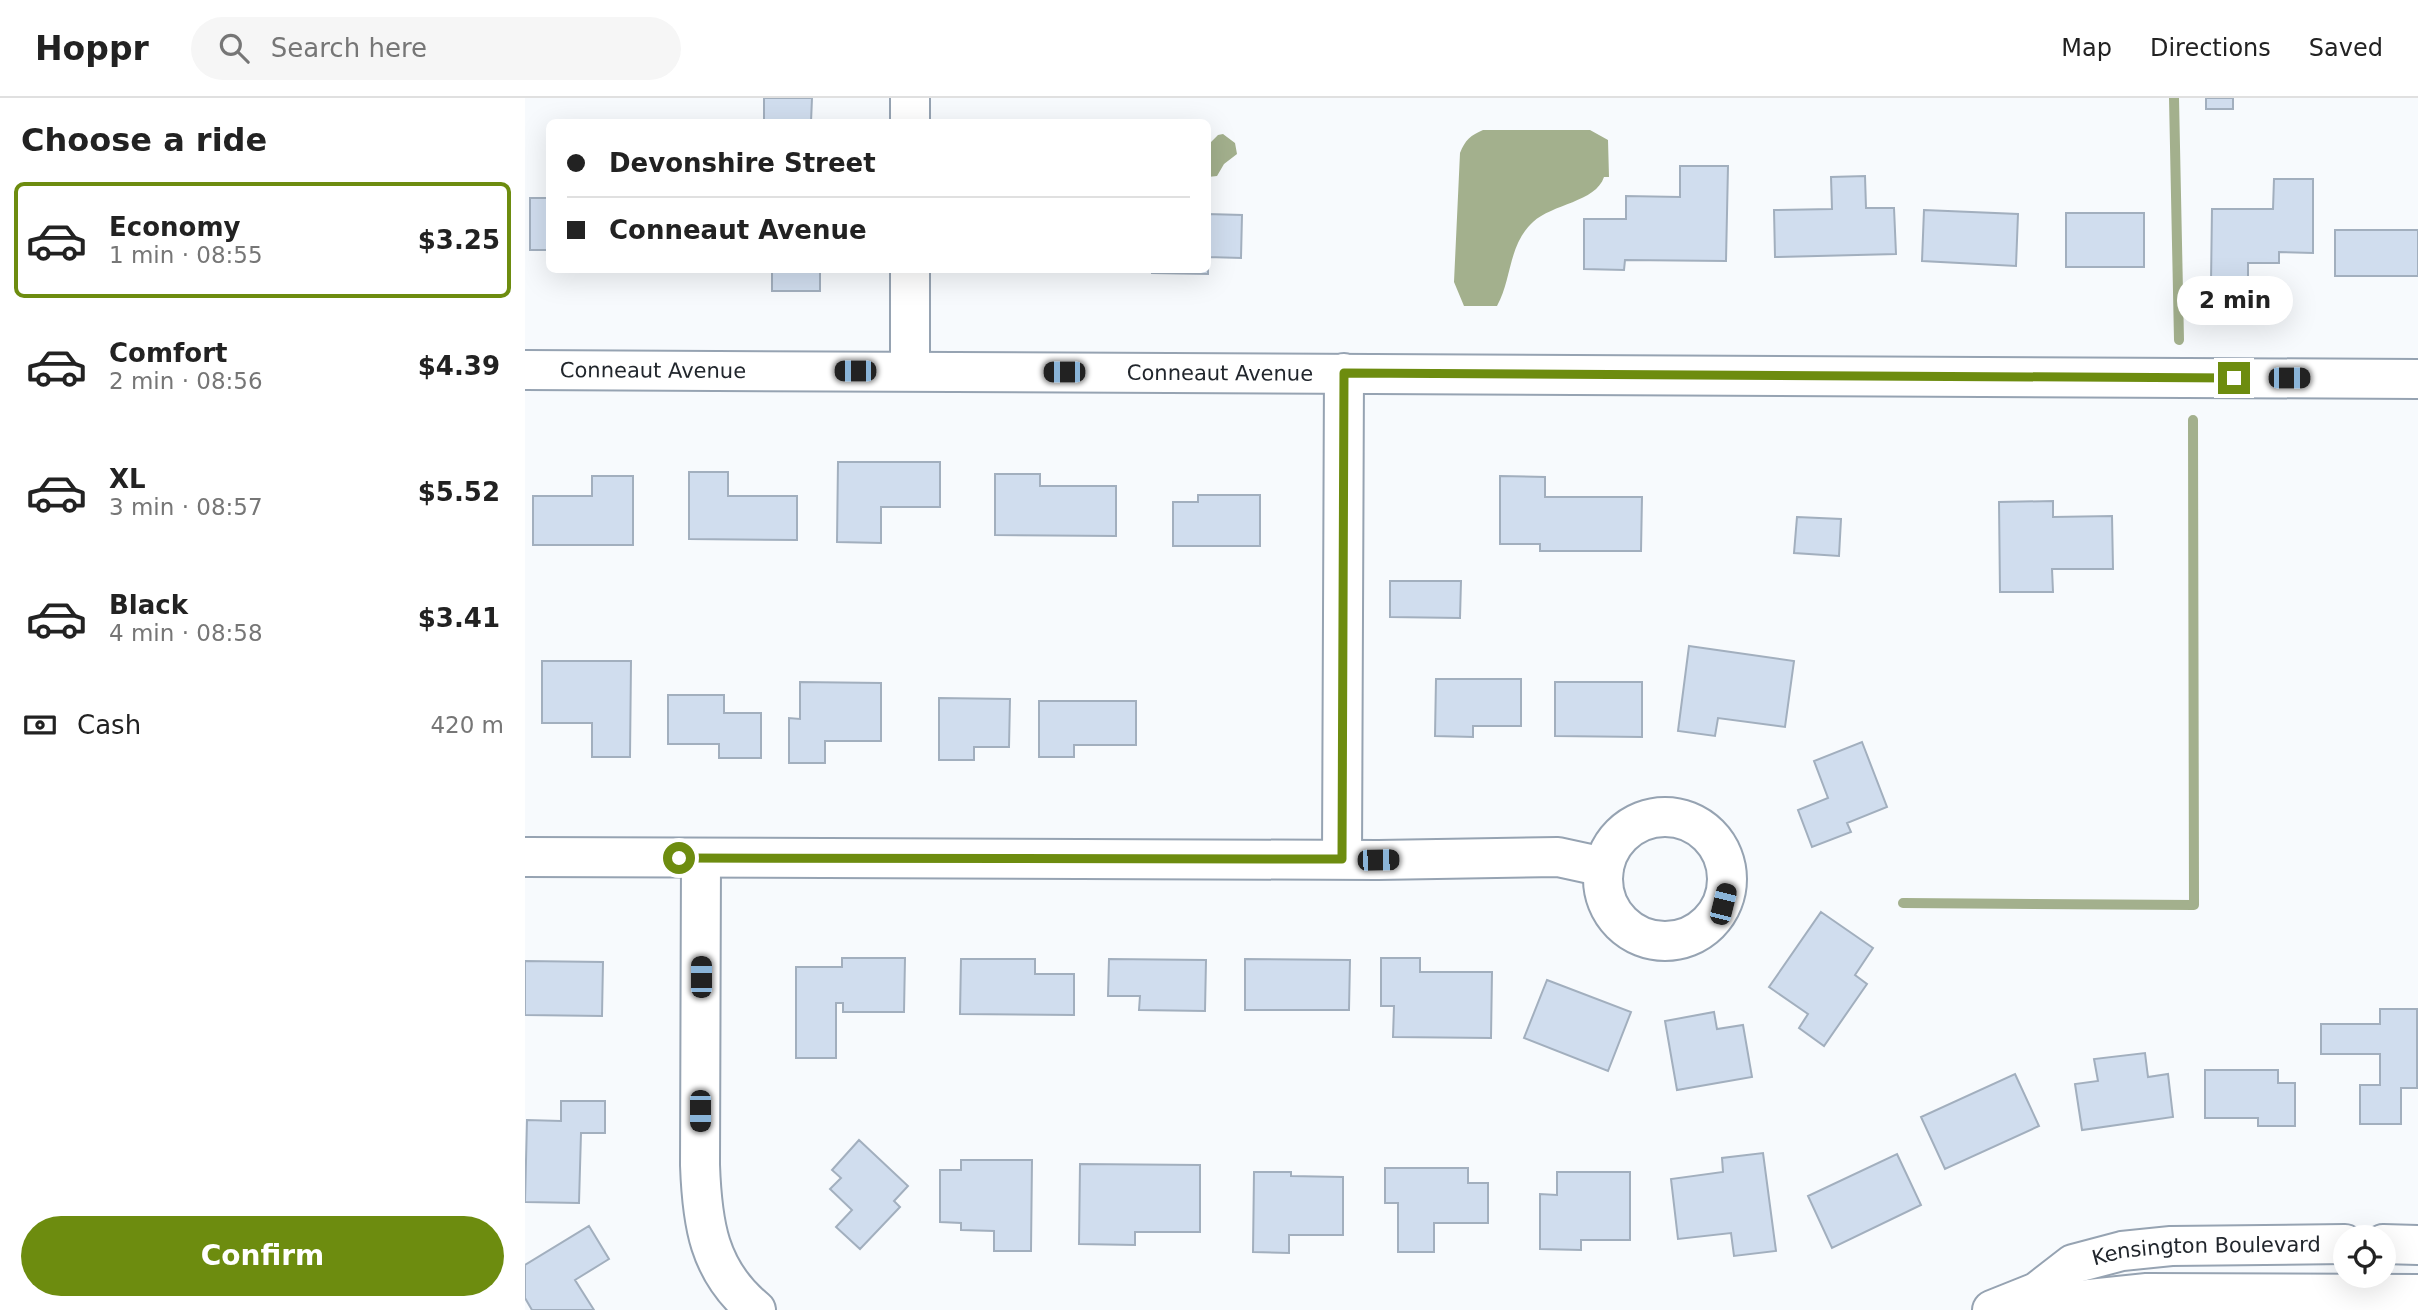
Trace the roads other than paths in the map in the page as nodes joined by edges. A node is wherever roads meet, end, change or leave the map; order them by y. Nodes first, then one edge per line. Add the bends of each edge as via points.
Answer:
1 (910, 98) edge
2 (910, 119) edge
3 (910, 273) edge
4 (525, 370) edge
5 (910, 371) junction
6 (1344, 373) junction
7 (2418, 379) edge
8 (525, 857) edge
9 (701, 858) junction
10 (1342, 859) junction
11 (1604, 867) dead end
12 (2333, 1244) edge
13 (2396, 1244) edge
14 (2418, 1245) edge
15 (2193, 1246) junction
16 (2037, 1292) junction
17 (2193, 1293) junction
18 (2418, 1294) edge
19 (756, 1310) edge
20 (1992, 1310) edge

1 - 2 street
3 - 5 street
4 - 5 street, Conneaut Avenue
5 - 6 street, Conneaut Avenue
6 - 7 street, Conneaut Avenue
6 - 10 street
8 - 9 street
9 - 10 street
9 - 19 street via 702,1211 716,1260
10 - 11 street via 1558,858
12 - 15 street, Kensington Boulevard
13 - 14 street
15 - 16 street, Kensington Boulevard via 2122,1251 2073,1264
15 - 17 street
16 - 17 street, Kensington Boulevard via 2080,1300
16 - 20 street, Kensington Boulevard
17 - 18 street, Kensington Boulevard

